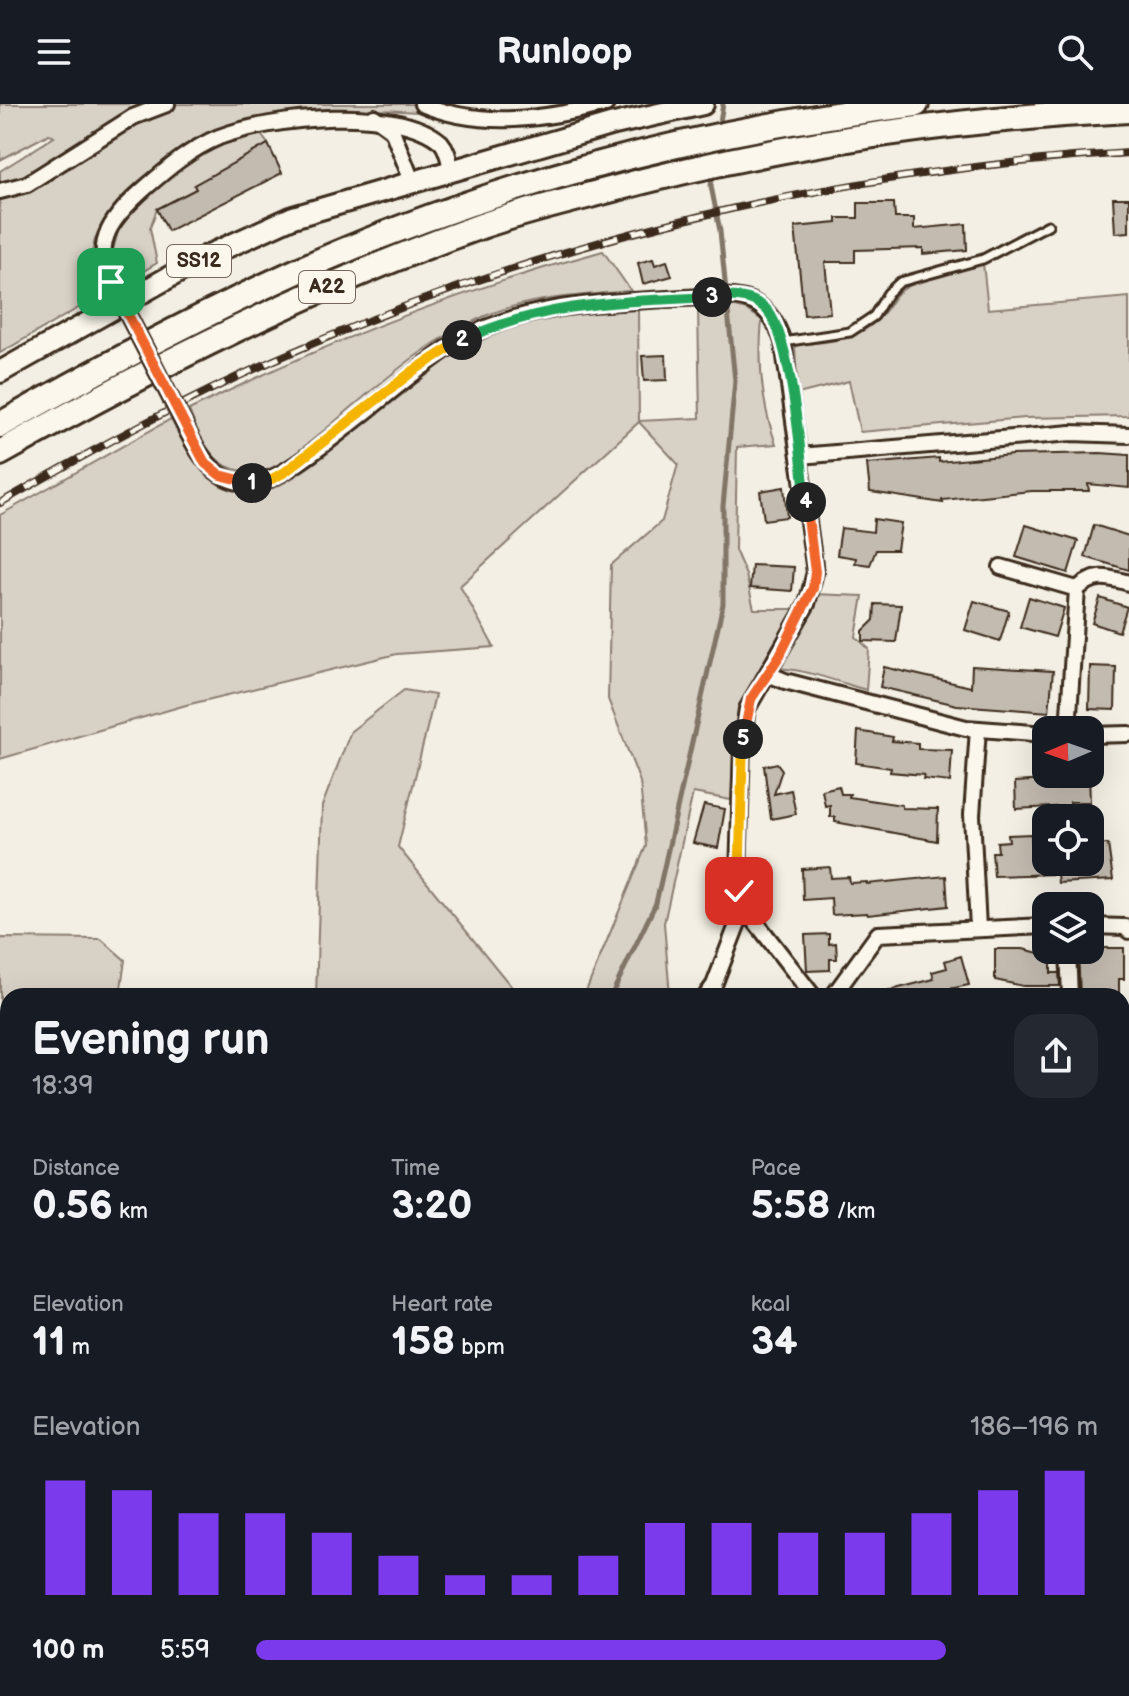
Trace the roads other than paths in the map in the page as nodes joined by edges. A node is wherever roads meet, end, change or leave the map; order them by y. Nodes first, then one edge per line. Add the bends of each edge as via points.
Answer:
1 (167, 104) edge
2 (422, 104) edge
3 (606, 104) edge
4 (916, 104) edge
5 (696, 105) edge
6 (1129, 110) edge
7 (367, 113) junction
8 (754, 142) junction
9 (451, 170) junction
10 (412, 181) junction
11 (0, 191) edge
12 (1048, 225) dead end
13 (783, 342) junction
14 (0, 372) edge
15 (0, 425) edge
16 (1129, 435) edge
17 (0, 453) edge
18 (800, 456) junction
19 (1001, 567) dead end
20 (1129, 583) edge
21 (1077, 589) junction
22 (768, 674) junction
23 (1069, 716) edge
24 (978, 729) junction
25 (1032, 733) edge
26 (1129, 734) edge
27 (1104, 735) edge
28 (744, 907) junction
29 (1032, 926) edge
30 (1104, 927) edge
31 (978, 928) junction
32 (1127, 929) edge
33 (1069, 964) edge
34 (712, 988) edge
35 (807, 988) edge
36 (839, 988) edge
37 (1070, 988) edge

1 - 11 street via 133,117 27,184
2 - 3 street via 502,119 549,118
4 - 8 highway, A22
5 - 9 main road, SS12
6 - 8 highway, A22
7 - 9 street via 413,124 439,140
7 - 10 street via 392,130
7 - 13 street, bridge via 304,116 217,138 180,158 114,219 103,250 111,282 205,463 220,475 255,483 272,479 460,341 497,324 565,307 738,297 764,307
8 - 15 highway, A22 via 673,146 418,222 270,284 119,358
8 - 17 highway, A22 via 674,172 484,225 352,276 128,381
9 - 10 main road, SS12
10 - 14 main road, SS12 via 293,217 207,256
12 - 13 lane via 983,259 900,282 874,316 850,332
13 - 18 street
16 - 18 street via 1071,433
18 - 22 street via 815,572 807,604
19 - 21 street
20 - 21 street via 1102,575
21 - 23 street
22 - 24 street
22 - 28 street via 747,709 742,744 738,875
24 - 25 street
24 - 31 street via 972,815
26 - 27 street
28 - 34 street
28 - 35 street
29 - 31 street
30 - 32 street
31 - 36 street via 878,934
33 - 37 street

